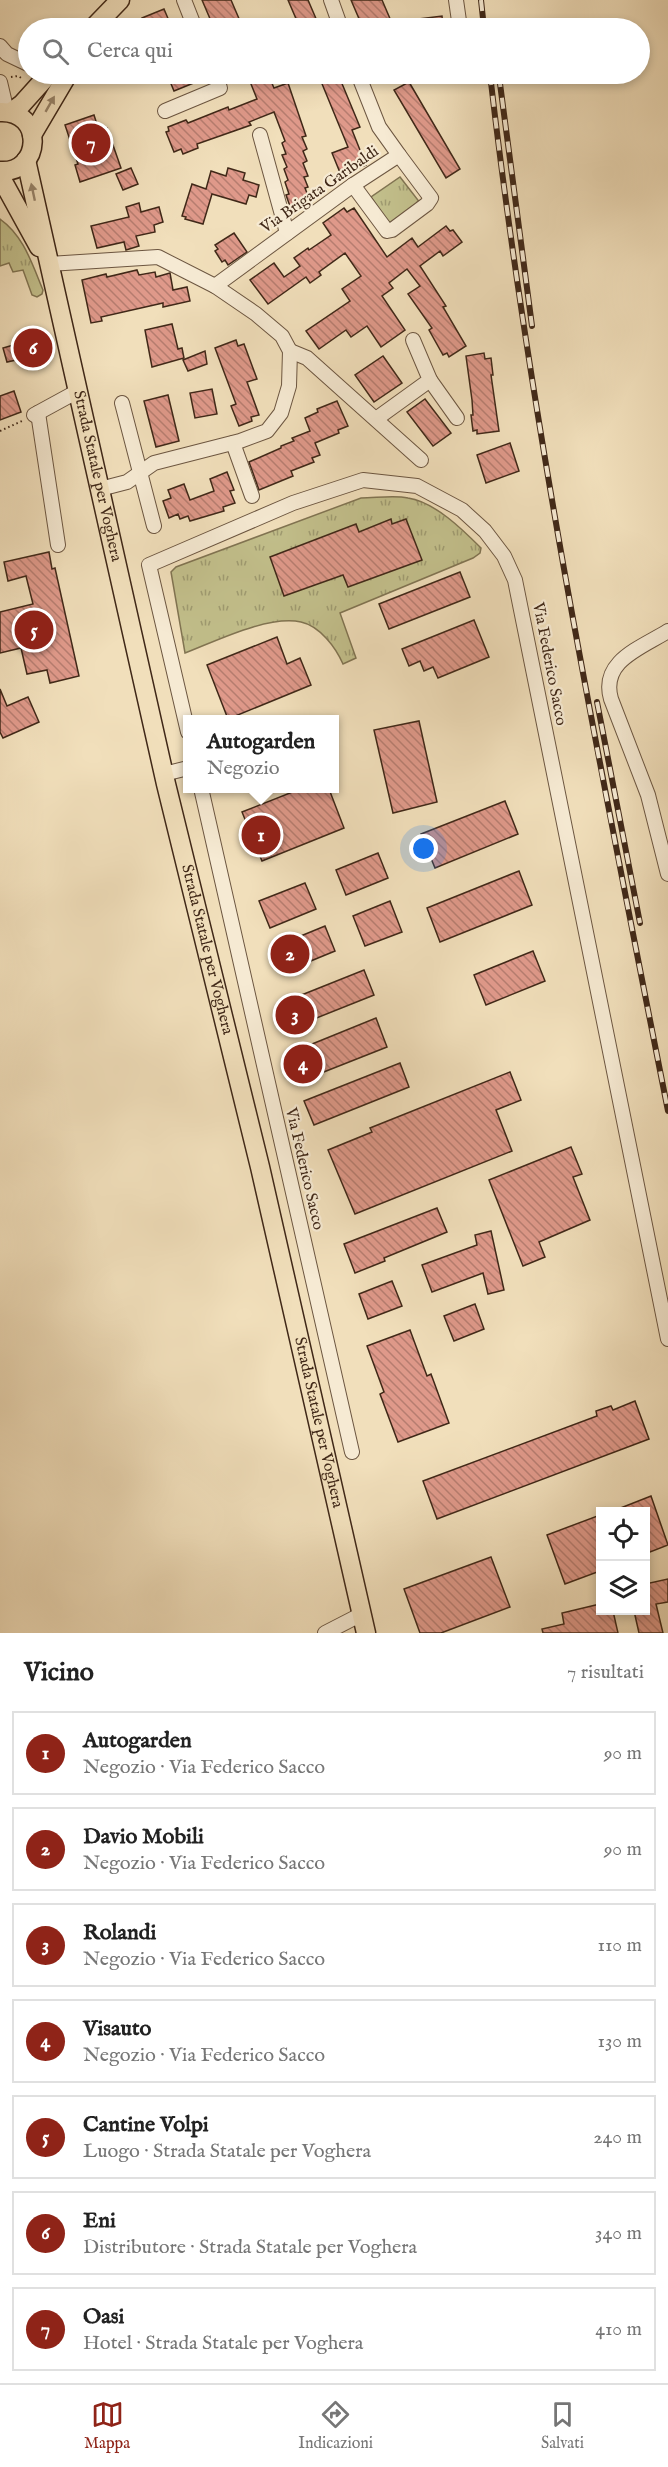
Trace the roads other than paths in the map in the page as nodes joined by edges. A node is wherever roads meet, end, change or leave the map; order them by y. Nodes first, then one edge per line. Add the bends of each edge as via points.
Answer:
1 (120, 0) edge
2 (184, 0) edge
3 (331, 0) edge
4 (456, 0) edge
5 (103, 18) edge
6 (191, 18) edge
7 (337, 18) edge
8 (459, 18) edge
9 (0, 46) edge
10 (18, 61) edge
11 (0, 82) edge
12 (40, 84) edge
13 (62, 84) edge
14 (218, 84) edge
15 (362, 84) edge
16 (165, 111) dead end
17 (6, 112) edge
18 (33, 135) junction
19 (260, 135) dead end
20 (399, 155) junction
21 (26, 160) junction
22 (0, 171) edge
23 (0, 176) edge
24 (353, 185) junction
25 (287, 233) junction
26 (49, 264) junction
27 (215, 286) junction
28 (413, 340) dead end
29 (290, 351) junction
30 (430, 380) junction
31 (78, 391) junction
32 (122, 404) dead end
33 (457, 418) dead end
34 (376, 419) junction
35 (233, 443) junction
36 (421, 460) dead end
37 (139, 473) junction
38 (100, 489) junction
39 (252, 496) dead end
40 (154, 526) dead end
41 (58, 545) dead end
42 (668, 631) edge
43 (184, 715) edge
44 (183, 769) edge
45 (164, 774) junction
46 (202, 793) edge
47 (668, 873) edge
48 (668, 1339) edge
49 (328, 1348) junction
50 (302, 1354) junction
51 (352, 1452) dead end
52 (362, 1614) junction
53 (325, 1633) edge
54 (366, 1633) edge

1 - 5 main road
2 - 6 street
3 - 7 street
4 - 8 street
9 - 10 street
11 - 17 street
12 - 17 main road via 22,104
18 -> 13 main road
14 - 16 street via 220,88
15 - 20 street, Via Brigata Garibaldi via 379,127
17 - 18 main road via 25,120
18 - 21 main road
19 - 25 street
20 - 24 street, Via Brigata Garibaldi
20 - 24 street via 431,198 392,230 387,231
21 - 22 main road via 12,170
26 -> 21 main road, Strada Statale per Voghera
23 - 26 main road, Strada Statale per Voghera
24 - 25 street, Via Brigata Garibaldi
25 - 27 street, Via Brigata Garibaldi
26 - 27 street via 158,257
26 - 31 main road, Strada Statale per Voghera
27 - 29 street via 265,321 282,336
28 - 30 street
29 - 34 street via 307,358
29 - 35 street via 289,386 281,413 267,431
30 - 33 street
30 - 34 street
31 - 38 main road, Strada Statale per Voghera
31 - 41 street via 36,414
32 - 37 street
34 - 36 street
35 - 37 street via 154,463
35 - 39 street
37 - 38 street via 127,482
37 - 40 street
38 - 45 main road, Strada Statale per Voghera
42 - 47 street via 620,661 608,683 648,795
43 - 48 street, Via Federico Sacco via 149,565 293,503 363,480 417,486 462,510 485,531 504,556 515,580
44 - 45 street
45 - 50 main road, Strada Statale per Voghera
46 - 49 street, Via Federico Sacco
49 - 50 street
49 - 51 street, Via Federico Sacco
50 - 52 main road, Strada Statale per Voghera
52 - 53 street
52 - 54 main road, Strada Statale per Voghera

